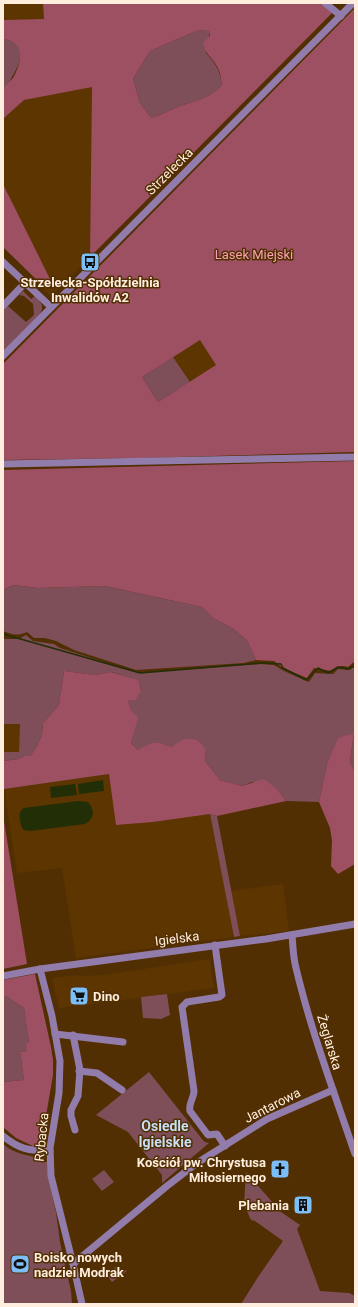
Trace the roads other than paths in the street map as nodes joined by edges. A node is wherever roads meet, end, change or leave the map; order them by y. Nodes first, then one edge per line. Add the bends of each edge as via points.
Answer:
1 (325, 3) edge
2 (353, 3) edge
3 (341, 16) junction
4 (3, 262) edge
5 (25, 283) junction
6 (3, 306) edge
7 (51, 307) junction
8 (3, 356) edge
9 (355, 457) edge
10 (3, 464) edge
11 (355, 924) edge
12 (292, 935) junction
13 (215, 945) junction
14 (40, 968) junction
15 (3, 976) edge
16 (55, 1034) junction
17 (73, 1035) junction
18 (123, 1042) dead end
19 (79, 1071) junction
20 (122, 1090) dead end
21 (333, 1090) junction
22 (75, 1130) dead end
23 (3, 1136) edge
24 (224, 1146) junction
25 (50, 1151) junction
26 (355, 1154) edge
27 (73, 1264) junction
28 (82, 1304) edge

1 - 3 street
2 - 3 street, Strzelecka
3 - 7 street, Strzelecka
4 - 5 street
5 - 6 street
5 - 7 street
7 - 8 street, Strzelecka
9 - 10 street
11 - 12 street, Igielska
12 - 13 street, Igielska
12 - 21 street, Żeglarska via 296,967
13 - 14 street, Igielska
13 - 24 street via 222,995 187,1002 182,1007 194,1091 190,1112 208,1135 217,1134
14 - 15 street, Igielska
14 - 16 street, Rybacka
16 - 17 street
16 - 25 street, Rybacka via 60,1076
17 - 18 street
17 - 19 street
19 - 20 street via 97,1073
19 - 22 street via 78,1096 71,1110
21 - 24 street, Jantarowa via 266,1118
21 - 26 street, Żeglarska
23 - 25 street via 17,1147
24 - 27 street, Jantarowa via 180,1176
25 - 27 street, Rybacka via 51,1176
27 - 28 street, Rybacka

